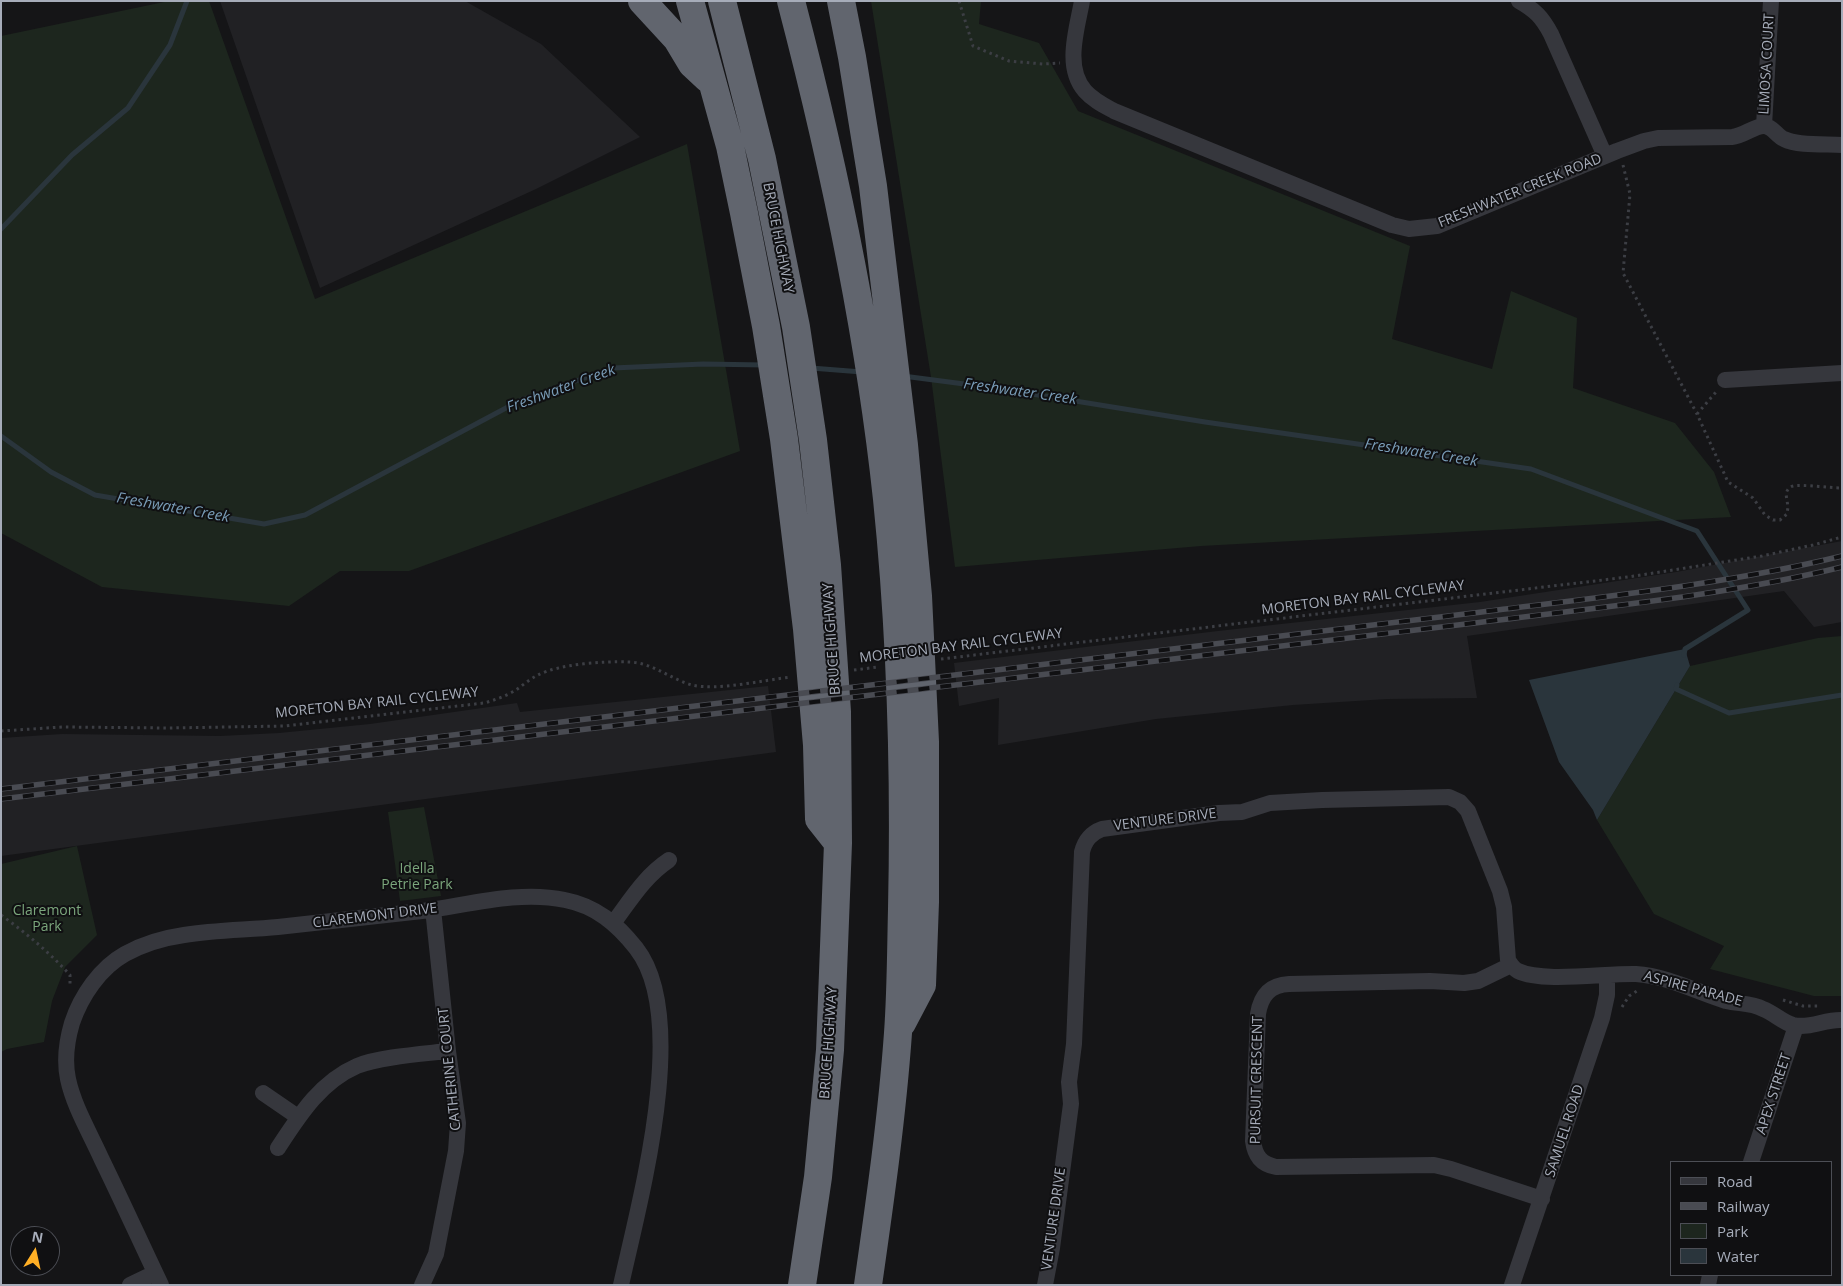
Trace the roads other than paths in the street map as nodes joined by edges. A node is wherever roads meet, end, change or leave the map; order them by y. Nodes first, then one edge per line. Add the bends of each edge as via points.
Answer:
1 (642, 1) edge
2 (690, 1) edge
3 (722, 1) edge
4 (791, 1) edge
5 (841, 1) edge
6 (1082, 1) edge
7 (1519, 1) edge
8 (1771, 1) edge
9 (714, 85) junction
10 (1764, 126) junction
11 (1842, 145) edge
12 (1611, 153) junction
13 (1842, 373) edge
14 (1726, 380) road end
15 (892, 445) junction
16 (838, 843) junction
17 (669, 860) dead end
18 (433, 909) junction
19 (614, 922) junction
20 (1510, 965) junction
21 (1607, 975) junction
22 (1842, 1020) edge
23 (1796, 1026) junction
24 (448, 1051) junction
25 (263, 1093) dead end
26 (298, 1117) junction
27 (278, 1148) dead end
28 (1751, 1161) edge
29 (1542, 1199) junction
30 (158, 1279) edge
31 (130, 1285) edge
32 (422, 1285) edge
33 (621, 1285) edge
34 (802, 1285) edge
35 (868, 1285) edge
36 (1045, 1285) edge
37 (1512, 1285) edge

1 - 9 highway via 676,39 692,64
2 - 9 highway
3 - 16 highway, BRUCE HIGHWAY via 762,159 796,328 814,440 827,564 837,712
4 - 15 highway via 821,120 864,331
5 - 15 highway via 872,177 891,331
6 - 12 street, FRESHWATER CREEK ROAD via 1074,45 1075,69 1084,91 1096,102 1392,225 1409,229 1437,226
7 - 12 street via 1542,18
8 - 10 street, LIMOSA COURT
9 - 16 highway via 744,213 784,439 810,654 819,819
10 - 11 street via 1784,140
10 - 12 street, FRESHWATER CREEK ROAD via 1740,136 1658,138
13 - 14 street
15 - 35 highway via 893,571 904,835 898,1031 884,1174
16 - 34 highway, BRUCE HIGHWAY via 830,1050 818,1177
17 - 19 street via 646,878
18 - 19 street, CLAREMONT DRIVE via 507,898 538,897 564,899 588,906
18 - 24 street, CATHERINE COURT
18 - 30 street, CLAREMONT DRIVE via 184,935 150,942 122,955 101,973 73,1022 66,1052 68,1076 82,1117
19 - 33 street, CLAREMONT DRIVE via 638,950 656,989 660,1011 660,1074 655,1121
20 - 21 street, ASPIRE PARADE via 1538,976
20 - 29 street, PURSUIT CRESCENT via 1471,982 1282,984 1268,990 1261,1000 1258,1014 1253,1141 1260,1160 1276,1168 1434,1165
20 - 36 street, VENTURE DRIVE via 1500,890 1472,818 1456,799 1270,803 1242,812 1110,827 1094,832 1082,852 1074,1044 1069,1082 1071,1104
21 - 23 street, ASPIRE PARADE via 1656,977 1728,1002 1758,1007
21 - 29 street, SAMUEL ROAD via 1602,1018
22 - 23 street
23 - 28 street, APEX STREET
24 - 26 street via 358,1066 341,1074 316,1095
24 - 32 street, CATHERINE COURT via 458,1122 456,1151 436,1254
25 - 26 street
26 - 27 street
29 - 37 street, SAMUEL ROAD
30 - 31 street

